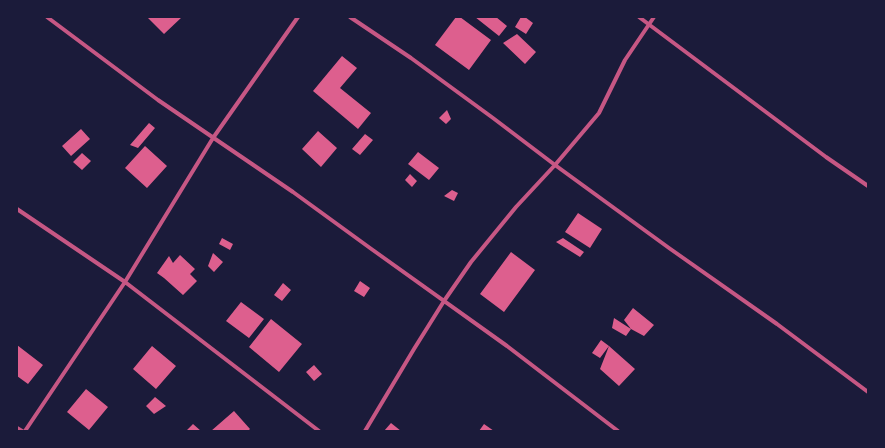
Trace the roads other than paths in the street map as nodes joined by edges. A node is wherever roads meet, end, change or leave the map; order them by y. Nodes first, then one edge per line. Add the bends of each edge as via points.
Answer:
1 (47, 17) edge
2 (298, 17) edge
3 (350, 17) edge
4 (640, 17) edge
5 (654, 17) edge
6 (649, 24) junction
7 (213, 138) junction
8 (555, 165) junction
9 (868, 186) edge
10 (17, 209) edge
11 (124, 282) junction
12 (444, 301) junction
13 (868, 392) edge
14 (17, 428) edge
15 (22, 431) edge
16 (25, 431) edge
17 (319, 431) edge
18 (365, 431) edge
19 (618, 431) edge

1 - 7 street
2 - 7 street
3 - 8 street via 411,58
4 - 6 street
5 - 6 street
6 - 8 street via 625,60 599,113
6 - 9 street
7 - 11 street
7 - 12 street via 294,192
8 - 12 street via 471,262
8 - 13 street via 778,324
10 - 11 street
11 - 16 street
11 - 17 street
12 - 18 street
12 - 19 street
14 - 15 street

